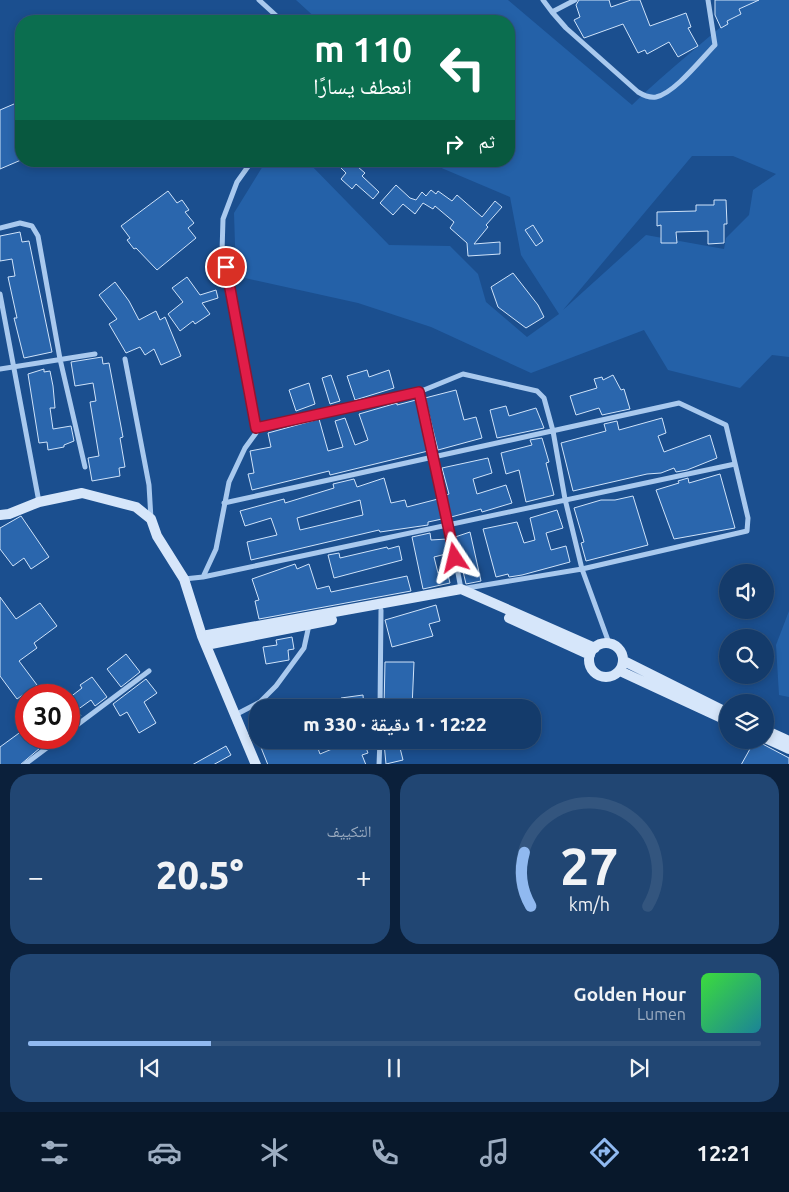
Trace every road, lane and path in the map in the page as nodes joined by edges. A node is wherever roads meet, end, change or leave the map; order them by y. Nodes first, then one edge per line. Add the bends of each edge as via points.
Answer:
1 (260, 0) edge
2 (543, 0) edge
3 (575, 0) edge
4 (708, 0) edge
5 (552, 12) junction
6 (276, 15) edge
7 (248, 167) edge
8 (0, 228) edge
9 (0, 294) edge
10 (95, 354) dead end
11 (60, 359) junction
12 (125, 359) dead end
13 (14, 366) junction
14 (0, 369) edge
15 (419, 392) junction
16 (256, 428) junction
17 (553, 431) junction
18 (433, 456) junction
19 (735, 464) junction
20 (85, 467) dead end
21 (564, 499) junction
22 (39, 502) junction
23 (224, 504) junction
24 (0, 515) edge
25 (151, 519) junction
26 (449, 526) junction
27 (582, 569) junction
28 (203, 577) junction
29 (184, 579) junction
30 (461, 590) junction
31 (380, 610) junction
32 (309, 624) junction
33 (204, 641) junction
34 (609, 643) junction
35 (592, 652) junction
36 (622, 666) junction
37 (149, 671) dead end
38 (380, 699) edge
39 (719, 709) edge
40 (235, 715) junction
41 (719, 716) edge
42 (80, 723) edge
43 (774, 734) edge
44 (789, 741) edge
45 (774, 742) edge
46 (45, 749) edge
47 (380, 749) edge
48 (789, 749) edge
49 (24, 764) edge
50 (256, 764) edge
51 (379, 764) edge

1 - 6 street
2 - 5 street
3 - 5 street
4 - 5 street via 715,44 672,88 656,97 638,92
7 - 16 street via 237,182 223,219 222,252
8 - 11 street via 20,223 32,226 38,236
9 - 13 street
10 - 11 street
11 - 13 street
11 - 20 street
12 - 25 street via 149,485
13 - 14 street
13 - 22 street
15 - 16 street
15 - 17 street via 463,374 536,391 544,398
15 - 18 street
16 - 23 street via 229,482
17 - 18 street
17 - 19 street via 679,403 726,424
17 - 21 street
18 - 23 street
18 - 26 street
19 - 21 street
19 - 27 street via 748,518 747,531
21 - 26 street
21 - 27 street
22 - 24 main road
22 - 25 main road via 82,493 136,507
23 - 28 street via 216,549
25 - 29 main road via 157,536
26 - 28 street
26 - 30 street
27 - 30 street
27 - 34 street
28 - 29 street
29 - 33 main road
30 - 33 main road
30 - 35 main road
31 - 32 main road
31 - 35 main road via 458,595
31 - 38 street
32 - 33 main road
32 - 40 street via 304,648 276,686 260,702
33 - 40 main road
34 - 35 main road
34 - 36 main road via 622,653
35 - 36 main road via 589,663 599,676 614,676
36 - 39 main road
36 - 41 main road
37 - 42 street
40 - 50 main road
43 - 44 main road
45 - 48 main road
46 - 49 street
47 - 51 street

